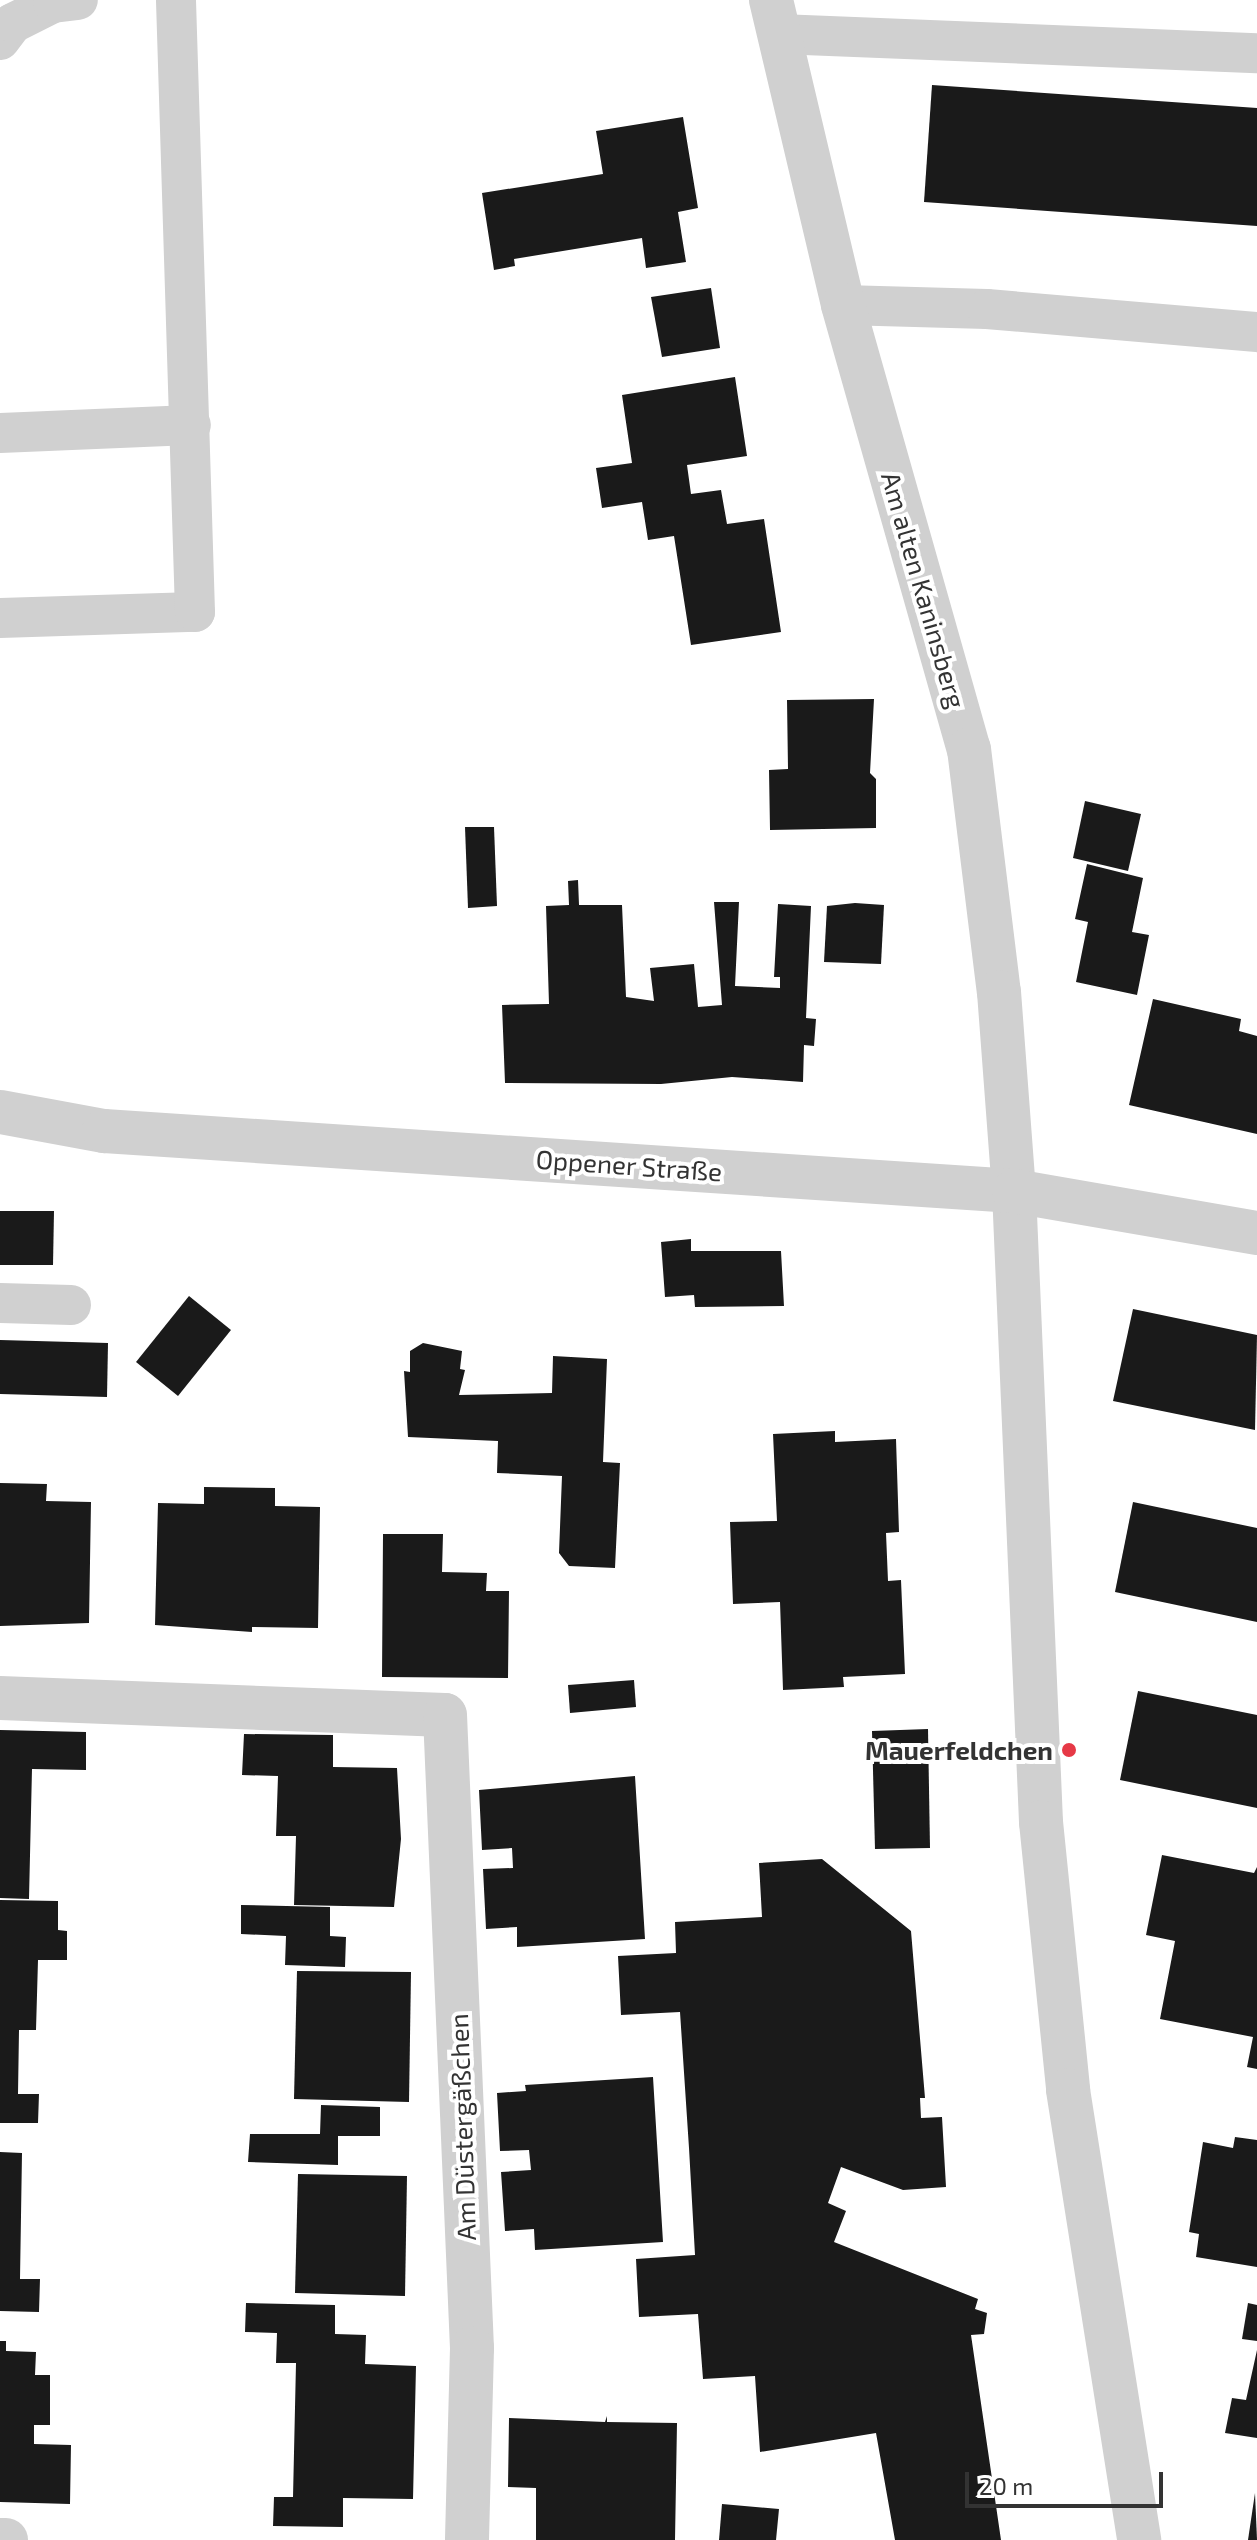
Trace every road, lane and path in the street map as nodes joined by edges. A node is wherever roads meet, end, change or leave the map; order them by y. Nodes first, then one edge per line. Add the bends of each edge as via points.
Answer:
1 (78, 0) edge
2 (176, 0) edge
3 (775, 17) edge
4 (0, 40) edge
5 (1257, 53) edge
6 (843, 305) junction
7 (1257, 332) edge
8 (191, 425) junction
9 (0, 433) edge
10 (0, 618) edge
11 (0, 1112) edge
12 (1014, 1191) junction
13 (1257, 1233) edge
14 (0, 1303) edge
15 (71, 1305) dead end
16 (0, 1698) edge
17 (467, 2540) edge
18 (1139, 2540) edge

1 - 4 lane via 53,3 26,16
2 - 8 lane
3 - 5 lane
3 - 6 street, Am alten Kaninsberg
6 - 7 lane via 987,309
6 - 12 street, Am alten Kaninsberg via 969,749 999,992
8 - 9 lane
8 - 10 lane via 195,612
11 - 12 street, Oppener Straße via 104,1131
12 - 13 street, Oppener Straße
12 - 18 street via 1041,1822 1068,2090
14 - 15 lane
16 - 17 street, Am Düstergäßchen via 445,1715 472,2348

